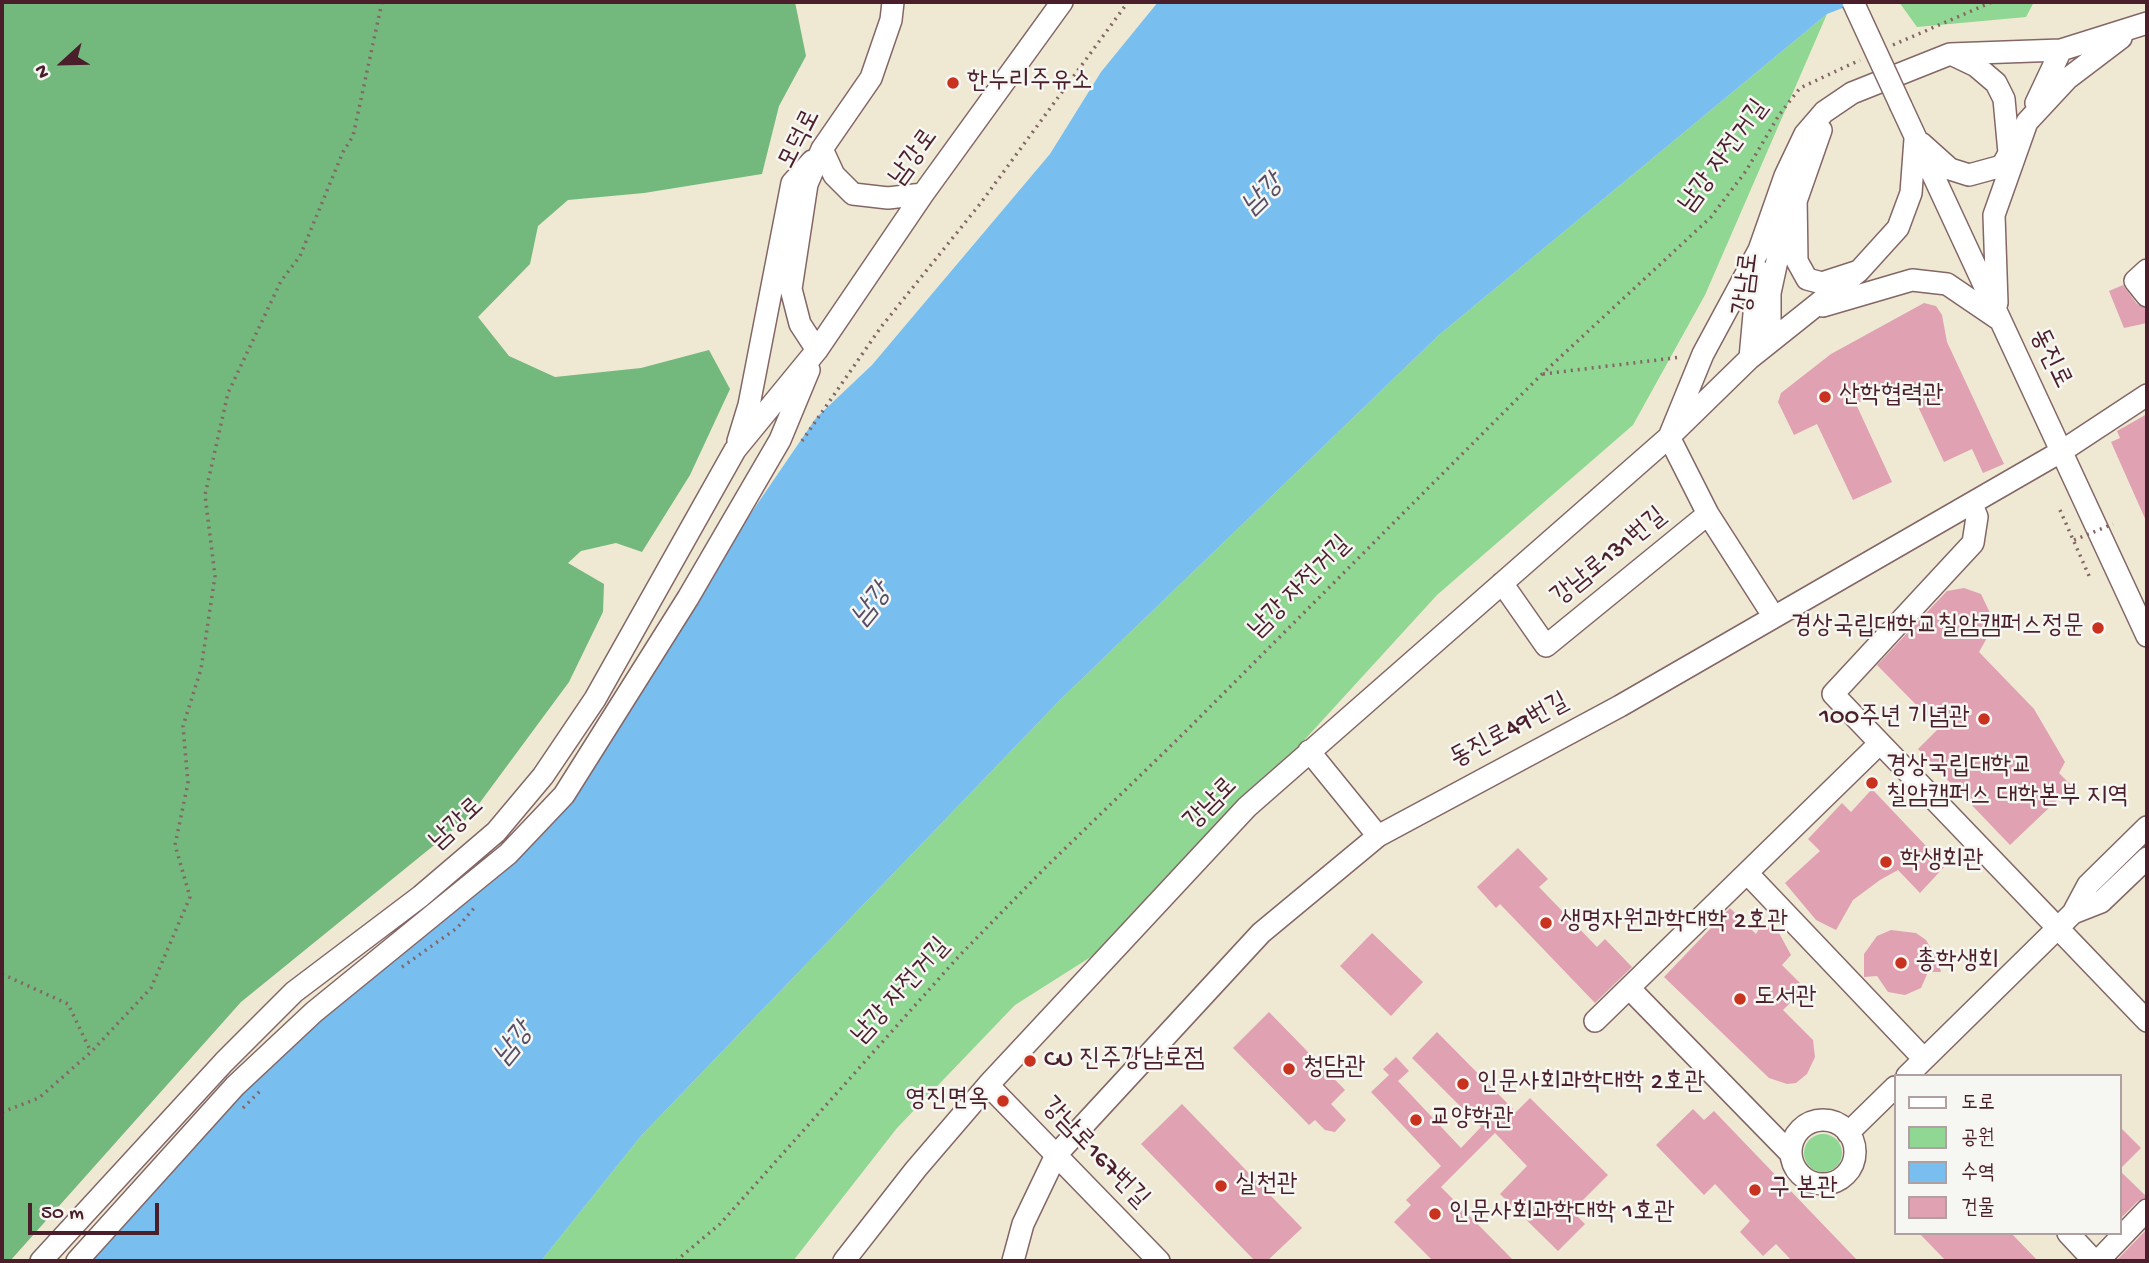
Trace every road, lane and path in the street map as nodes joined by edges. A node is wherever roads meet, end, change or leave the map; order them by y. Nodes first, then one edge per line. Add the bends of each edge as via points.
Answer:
1 (382, 2) edge
2 (893, 2) edge
3 (1062, 2) edge
4 (1853, 2) edge
5 (1992, 2) edge
6 (2147, 23) edge
7 (1885, 48) dead end
8 (2061, 50) junction
9 (1950, 54) junction
10 (1860, 60) dead end
11 (1837, 105) junction
12 (2027, 122) junction
13 (1915, 137) junction
14 (822, 149) junction
15 (2009, 153) junction
16 (923, 194) junction
17 (1796, 195) junction
18 (1759, 250) junction
19 (2147, 270) edge
20 (1859, 271) junction
21 (2147, 296) edge
22 (1811, 310) junction
23 (1999, 319) junction
24 (1770, 341) junction
25 (817, 350) junction
26 (1703, 354) junction
27 (1750, 358) junction
28 (1541, 375) junction
29 (2147, 395) edge
30 (1669, 437) junction
31 (735, 450) junction
32 (2062, 451) junction
33 (1973, 507) dead end
34 (2060, 510) dead end
35 (1708, 514) junction
36 (2113, 524) dead end
37 (2074, 540) junction
38 (2090, 578) dead end
39 (1502, 583) junction
40 (1774, 617) junction
41 (2147, 636) edge
42 (1879, 744) junction
43 (1309, 751) junction
44 (2147, 817) edge
45 (2147, 827) edge
46 (1378, 836) junction
47 (2119, 854) junction
48 (2143, 865) edge
49 (1748, 874) junction
50 (2066, 920) junction
51 (2, 974) edge
52 (1629, 988) junction
53 (1595, 1021) dead end
54 (2147, 1021) edge
55 (91, 1052) junction
56 (1916, 1070) edge
57 (988, 1085) junction
58 (1894, 1088) edge
59 (2, 1112) edge
60 (1848, 1133) junction
61 (1791, 1154) junction
62 (1056, 1155) junction
63 (2147, 1210) edge
64 (2069, 1235) edge
65 (41, 1261) edge
66 (77, 1261) edge
67 (676, 1261) edge
68 (844, 1261) edge
69 (1013, 1261) edge
70 (1159, 1261) edge
71 (2096, 1261) edge

1 - 55 path via 354,136 300,256 281,281 228,393 205,495 215,576 201,669 183,726 188,783 175,845 190,897 150,988
2 - 14 street, 모덕로 via 871,78
3 - 16 street, 남강로
4 - 13 street, 동진로, bridge
5 - 7 path
6 - 8 street, 강남로
6 - 12 street via 2087,62
8 - 9 street, 강남로
8 - 12 street
9 - 11 street, 강남로 via 1852,93
9 - 15 street via 1976,66 1996,83 2004,99
10 - 28 path, 남강 자전거길 via 1800,88 1711,217
11 - 17 street, 강남로 via 1822,128
11 - 18 street, 강남로 via 1824,112 1805,134
12 - 15 street
12 - 23 street via 1994,215
13 - 15 street via 1950,169 1969,175 2002,166
13 - 20 street via 1912,192 1898,228
13 - 23 street, 동진로
14 - 16 street via 834,175 853,194 888,198
14 - 25 street, 모덕로 via 807,184 791,289 800,324
14 - 31 street via 792,183 749,405
16 - 25 street, 남강로
17 - 20 street via 1797,261 1807,279 1822,284
17 - 24 street, 강남로 via 1770,293
18 - 26 street, 강남로
18 - 27 street
19 - 21 street via 2135,281
20 - 22 street
22 - 23 street via 1912,280 1947,284
22 - 24 street
23 - 32 street, 동진로
24 - 27 street, 강남로
25 - 31 street, 남강로
25 - 66 street, 남강로 via 780,440 688,598 564,795 508,854 314,1012 235,1086
26 - 28 path
26 - 30 street, 강남로
27 - 30 street, 강남로
28 - 67 path, 남강 자전거길 via 960,955 720,1224
29 - 32 street, 동진로49번길
30 - 35 street, 강남로131번길
30 - 39 street, 강남로
31 - 65 street, 남강로 via 595,699 543,776 496,832 421,897 294,992
32 - 40 street, 동진로49번길
32 - 41 street, 동진로
33 - 42 street via 1978,517 1973,543 1833,694
34 - 37 path
35 - 39 street, 강남로131번길 via 1546,646
35 - 40 street, 강남로131번길
36 - 37 path, bridge
37 - 38 path
39 - 43 street, 강남로
40 - 46 street, 동진로49번길
42 - 49 street
42 - 50 street
43 - 46 street
43 - 57 street, 강남로 via 1247,807
44 - 47 street
45 - 47 street
46 - 62 street, 동진로49번길 via 1261,933
47 - 50 street via 2088,885
48 - 50 street via 2101,902
49 - 52 street
49 - 56 street
50 - 54 street
50 - 56 street
51 - 55 path via 68,1004
52 - 53 street
52 - 61 street
55 - 59 path via 39,1098
57 - 62 street, 강남로167번길
57 - 68 street, 강남로
58 - 60 street
60 - 61 street via 1832,1122 1812,1122 1796,1134
60 - 61 street via 1853,1143 1852,1165 1838,1181 1807,1180 1793,1164
62 - 69 street, 동진로49번길 via 1023,1224
62 - 70 street, 강남로167번길
63 - 71 street
64 - 71 street

